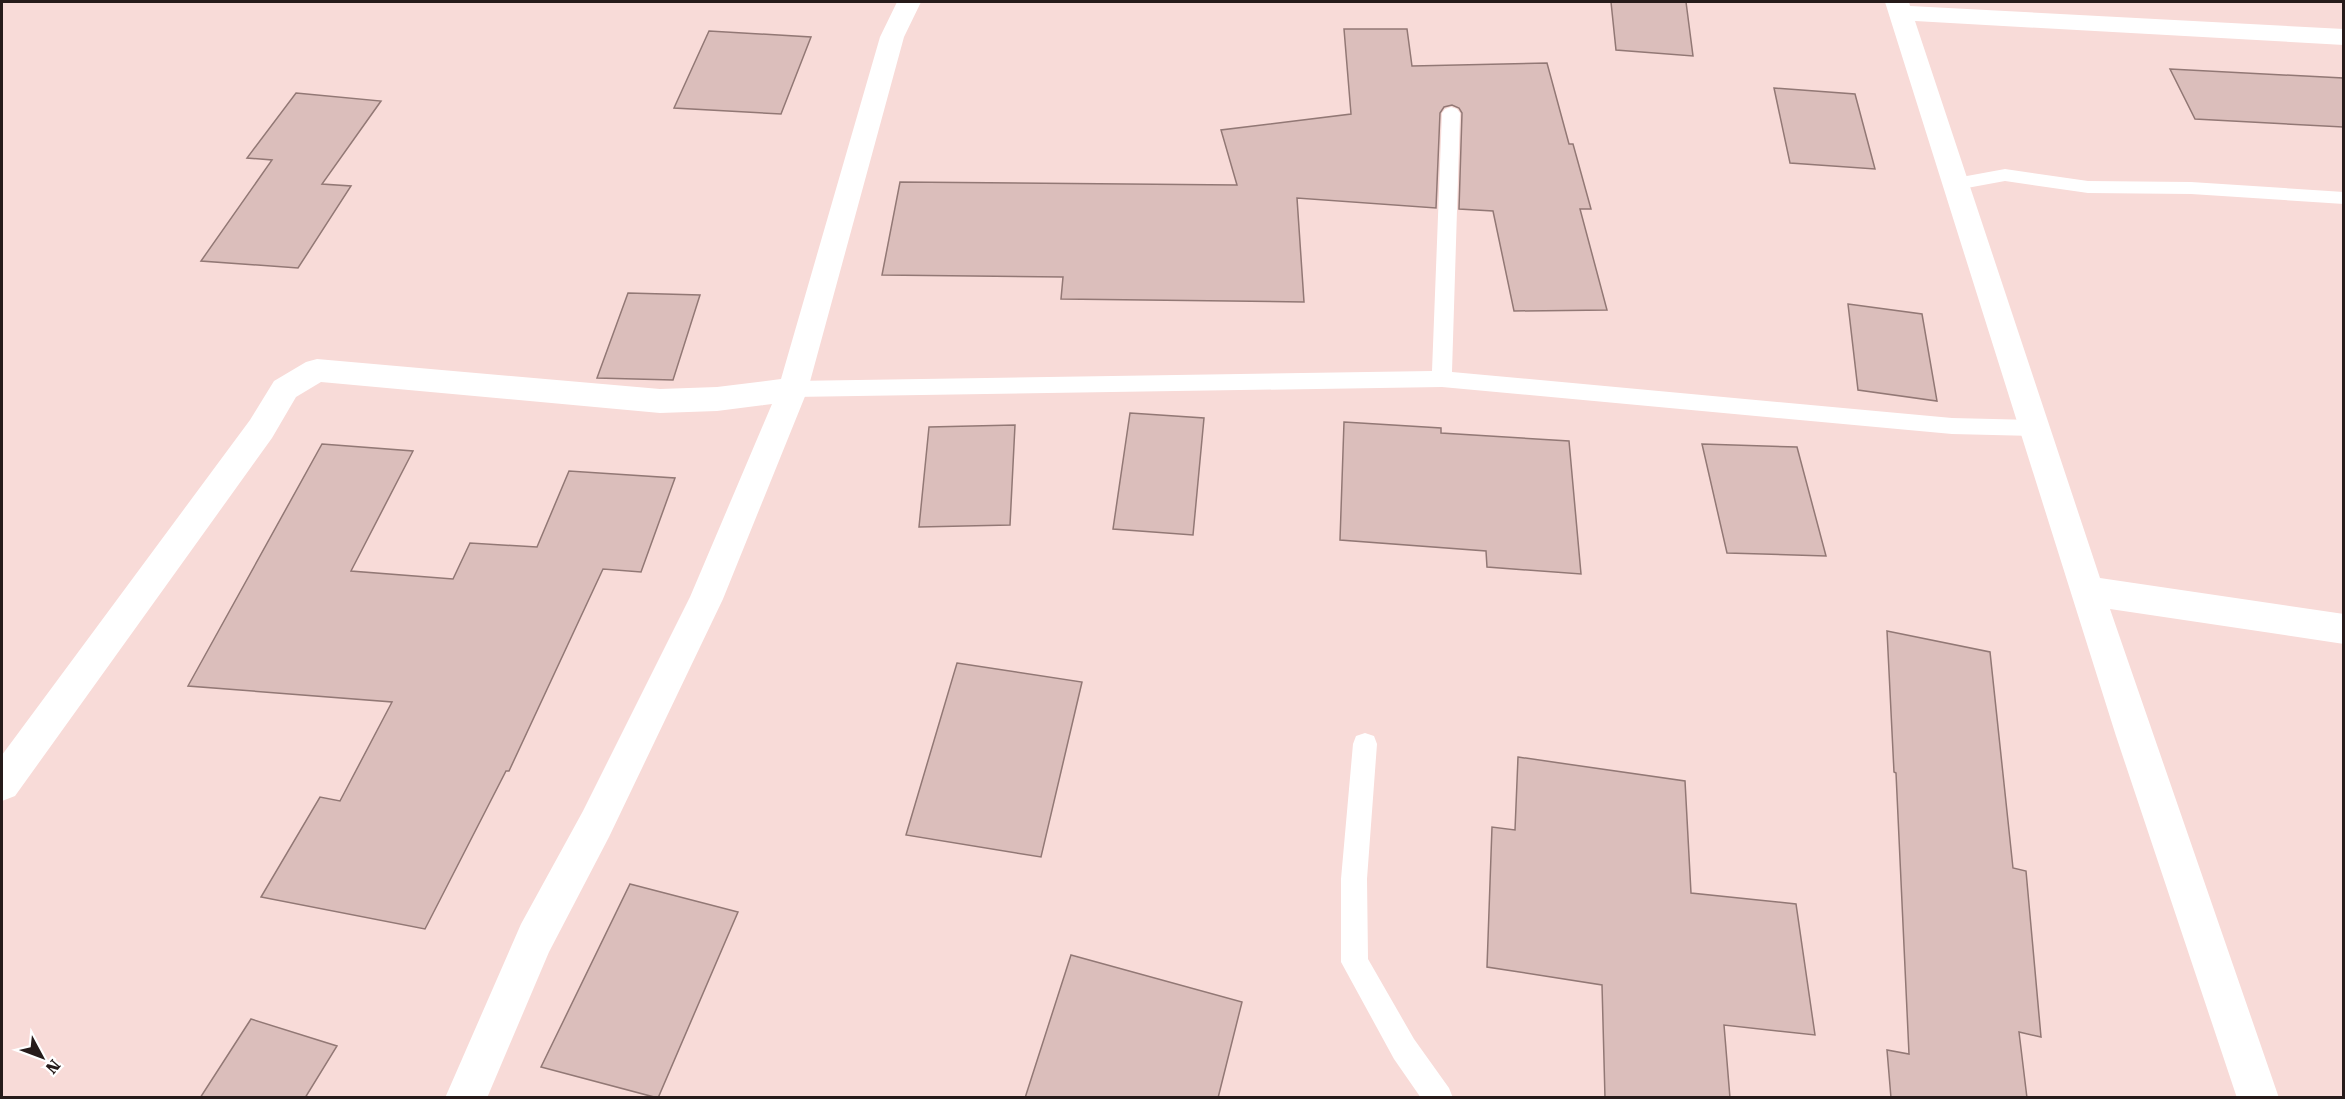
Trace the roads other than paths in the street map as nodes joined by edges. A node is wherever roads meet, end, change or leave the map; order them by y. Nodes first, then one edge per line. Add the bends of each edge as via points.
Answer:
1 (909, 2) edge
2 (1899, 7) edge
3 (2343, 37) edge
4 (1451, 113) dead end
5 (1956, 184) junction
6 (2343, 198) edge
7 (1442, 378) junction
8 (793, 389) junction
9 (2035, 428) junction
10 (2089, 591) junction
11 (2343, 629) edge
12 (1365, 744) dead end
13 (2, 784) edge
14 (466, 1098) edge
15 (1439, 1098) edge
16 (2258, 1098) edge

1 - 8 street via 892,37
2 - 3 street
2 - 5 street
4 - 7 lane
5 - 6 lane via 2005,175 2088,188 2191,188
5 - 9 street
7 - 8 lane
7 - 9 lane via 1952,426
8 - 13 street via 717,399 660,401 317,370 285,389 254,438
8 - 14 street via 706,599 596,824 535,938
9 - 10 street
10 - 11 street
10 - 16 street via 2134,736
12 - 15 lane via 1354,879 1355,962 1404,1049

